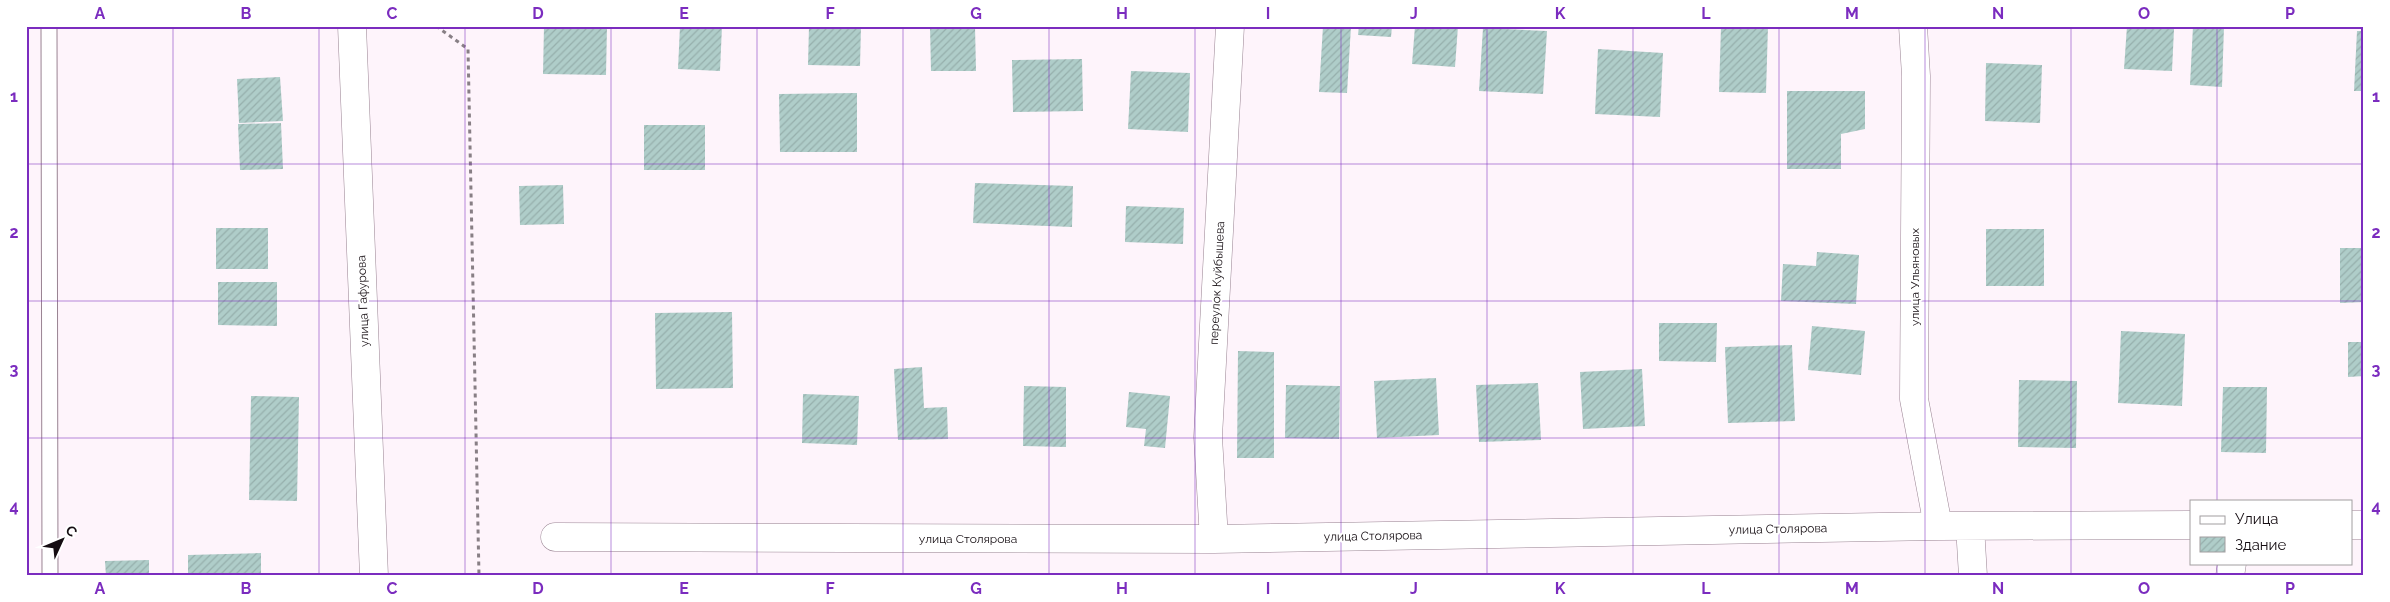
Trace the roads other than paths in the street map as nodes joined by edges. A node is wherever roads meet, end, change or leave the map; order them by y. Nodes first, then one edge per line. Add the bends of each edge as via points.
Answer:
1 (49, 26) edge
2 (352, 26) edge
3 (1230, 26) edge
4 (1913, 26) edge
5 (2190, 525) edge
6 (1938, 526) junction
7 (1970, 526) junction
8 (555, 537) dead end
9 (1214, 539) junction
10 (50, 576) edge
11 (374, 576) edge
12 (1973, 576) edge

1 - 10 lane
2 - 11 street, улица Гафурова
3 - 9 street, переулок Куйбышева via 1208,437
4 - 6 street, улица Ульяновых via 1916,76 1914,400
5 - 7 street, улица Столярова
6 - 7 street, улица Столярова
6 - 9 street, улица Столярова
7 - 12 street
8 - 9 street, улица Столярова

